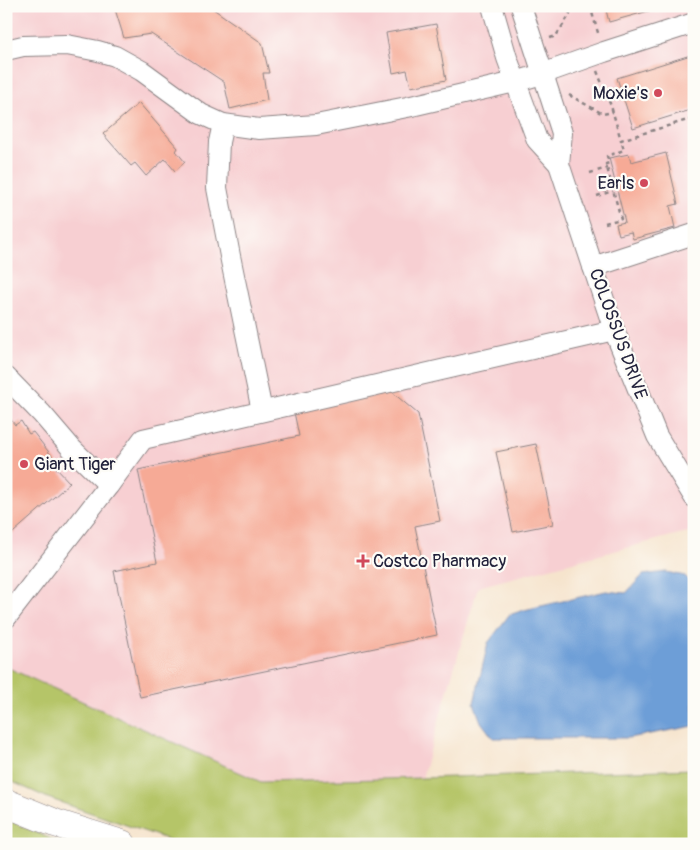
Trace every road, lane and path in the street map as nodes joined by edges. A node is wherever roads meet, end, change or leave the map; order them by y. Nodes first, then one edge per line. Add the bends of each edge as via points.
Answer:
1 (492, 6) edge
2 (521, 6) edge
3 (568, 6) edge
4 (590, 6) edge
5 (694, 23) edge
6 (550, 38) dead end
7 (6, 50) edge
8 (598, 55) junction
9 (542, 74) junction
10 (515, 82) junction
11 (569, 95) dead end
12 (612, 112) junction
13 (694, 118) edge
14 (223, 124) junction
15 (621, 140) junction
16 (559, 164) junction
17 (607, 168) junction
18 (590, 172) dead end
19 (613, 191) junction
20 (597, 196) dead end
21 (605, 223) dead end
22 (694, 234) edge
23 (593, 267) junction
24 (614, 330) junction
25 (6, 377) edge
26 (262, 411) junction
27 (109, 485) junction
28 (694, 497) edge
29 (6, 618) edge
30 (6, 803) edge
31 (122, 844) edge

1 - 10 street, COLOSSUS DRIVE
2 - 9 street, COLOSSUS DRIVE
3 - 6 path via 570,14 556,36
4 - 8 path
5 - 8 street
7 - 14 street via 66,44 115,56 142,70 201,114
8 - 9 street
8 - 12 path
9 - 10 street
9 - 16 street, COLOSSUS DRIVE via 562,133
10 - 14 street via 316,124 259,129
10 - 16 street, COLOSSUS DRIVE via 537,140
11 - 12 path via 603,114
12 - 15 path
13 - 15 path
14 - 26 street via 217,188
15 - 17 path via 624,150 607,156
16 - 23 street, COLOSSUS DRIVE
17 - 18 path
17 - 19 path
19 - 20 path
19 - 21 path via 621,219
22 - 23 street
23 - 24 street, COLOSSUS DRIVE
24 - 26 street
24 - 28 street, COLOSSUS DRIVE via 657,436
25 - 27 street via 72,450
26 - 27 street via 142,439
27 - 29 street
30 - 31 highway

